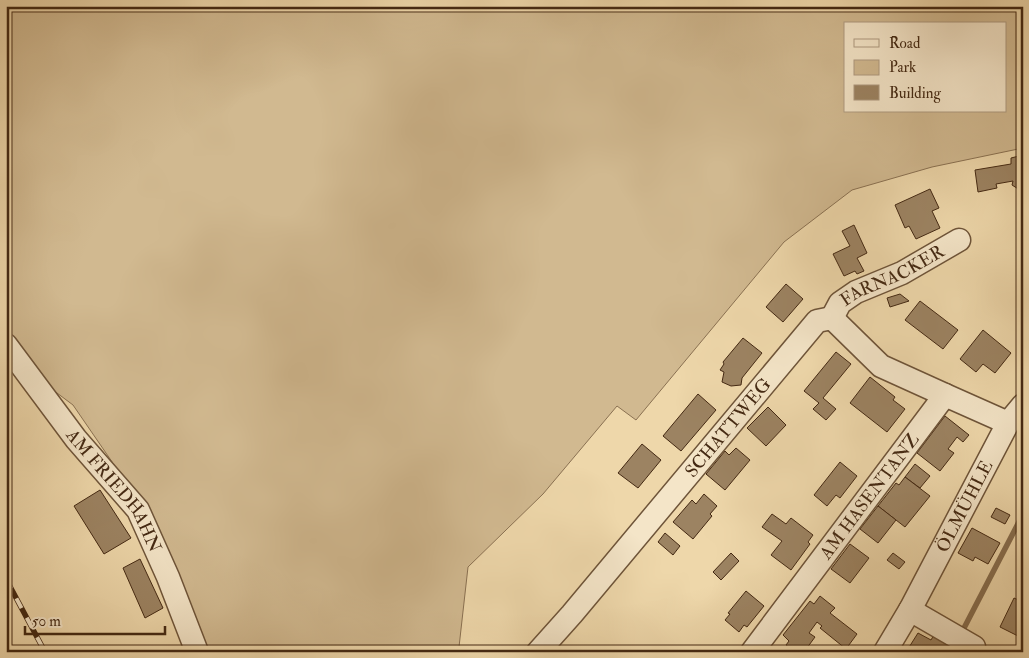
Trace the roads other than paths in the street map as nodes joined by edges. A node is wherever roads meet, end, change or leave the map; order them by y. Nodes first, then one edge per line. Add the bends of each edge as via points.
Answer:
1 (959, 240) dead end
2 (832, 318) junction
3 (6, 345) edge
4 (944, 396) junction
5 (1023, 406) edge
6 (1008, 423) junction
7 (910, 610) junction
8 (974, 647) dead end
9 (197, 652) edge
10 (538, 652) edge
11 (752, 652) edge
12 (885, 652) edge

1 - 2 street, FARNACKER via 902,273 856,292 840,302
2 - 4 street via 881,366
2 - 10 street, SCHATTWEG via 817,321
3 - 9 street, AM FRIEDHAHN via 76,439 138,510
4 - 6 street
4 - 11 street, AM HASENTANZ
5 - 6 street, ÖLMÜHLE
6 - 7 street, ÖLMÜHLE
7 - 8 street
7 - 12 street, ÖLMÜHLE

